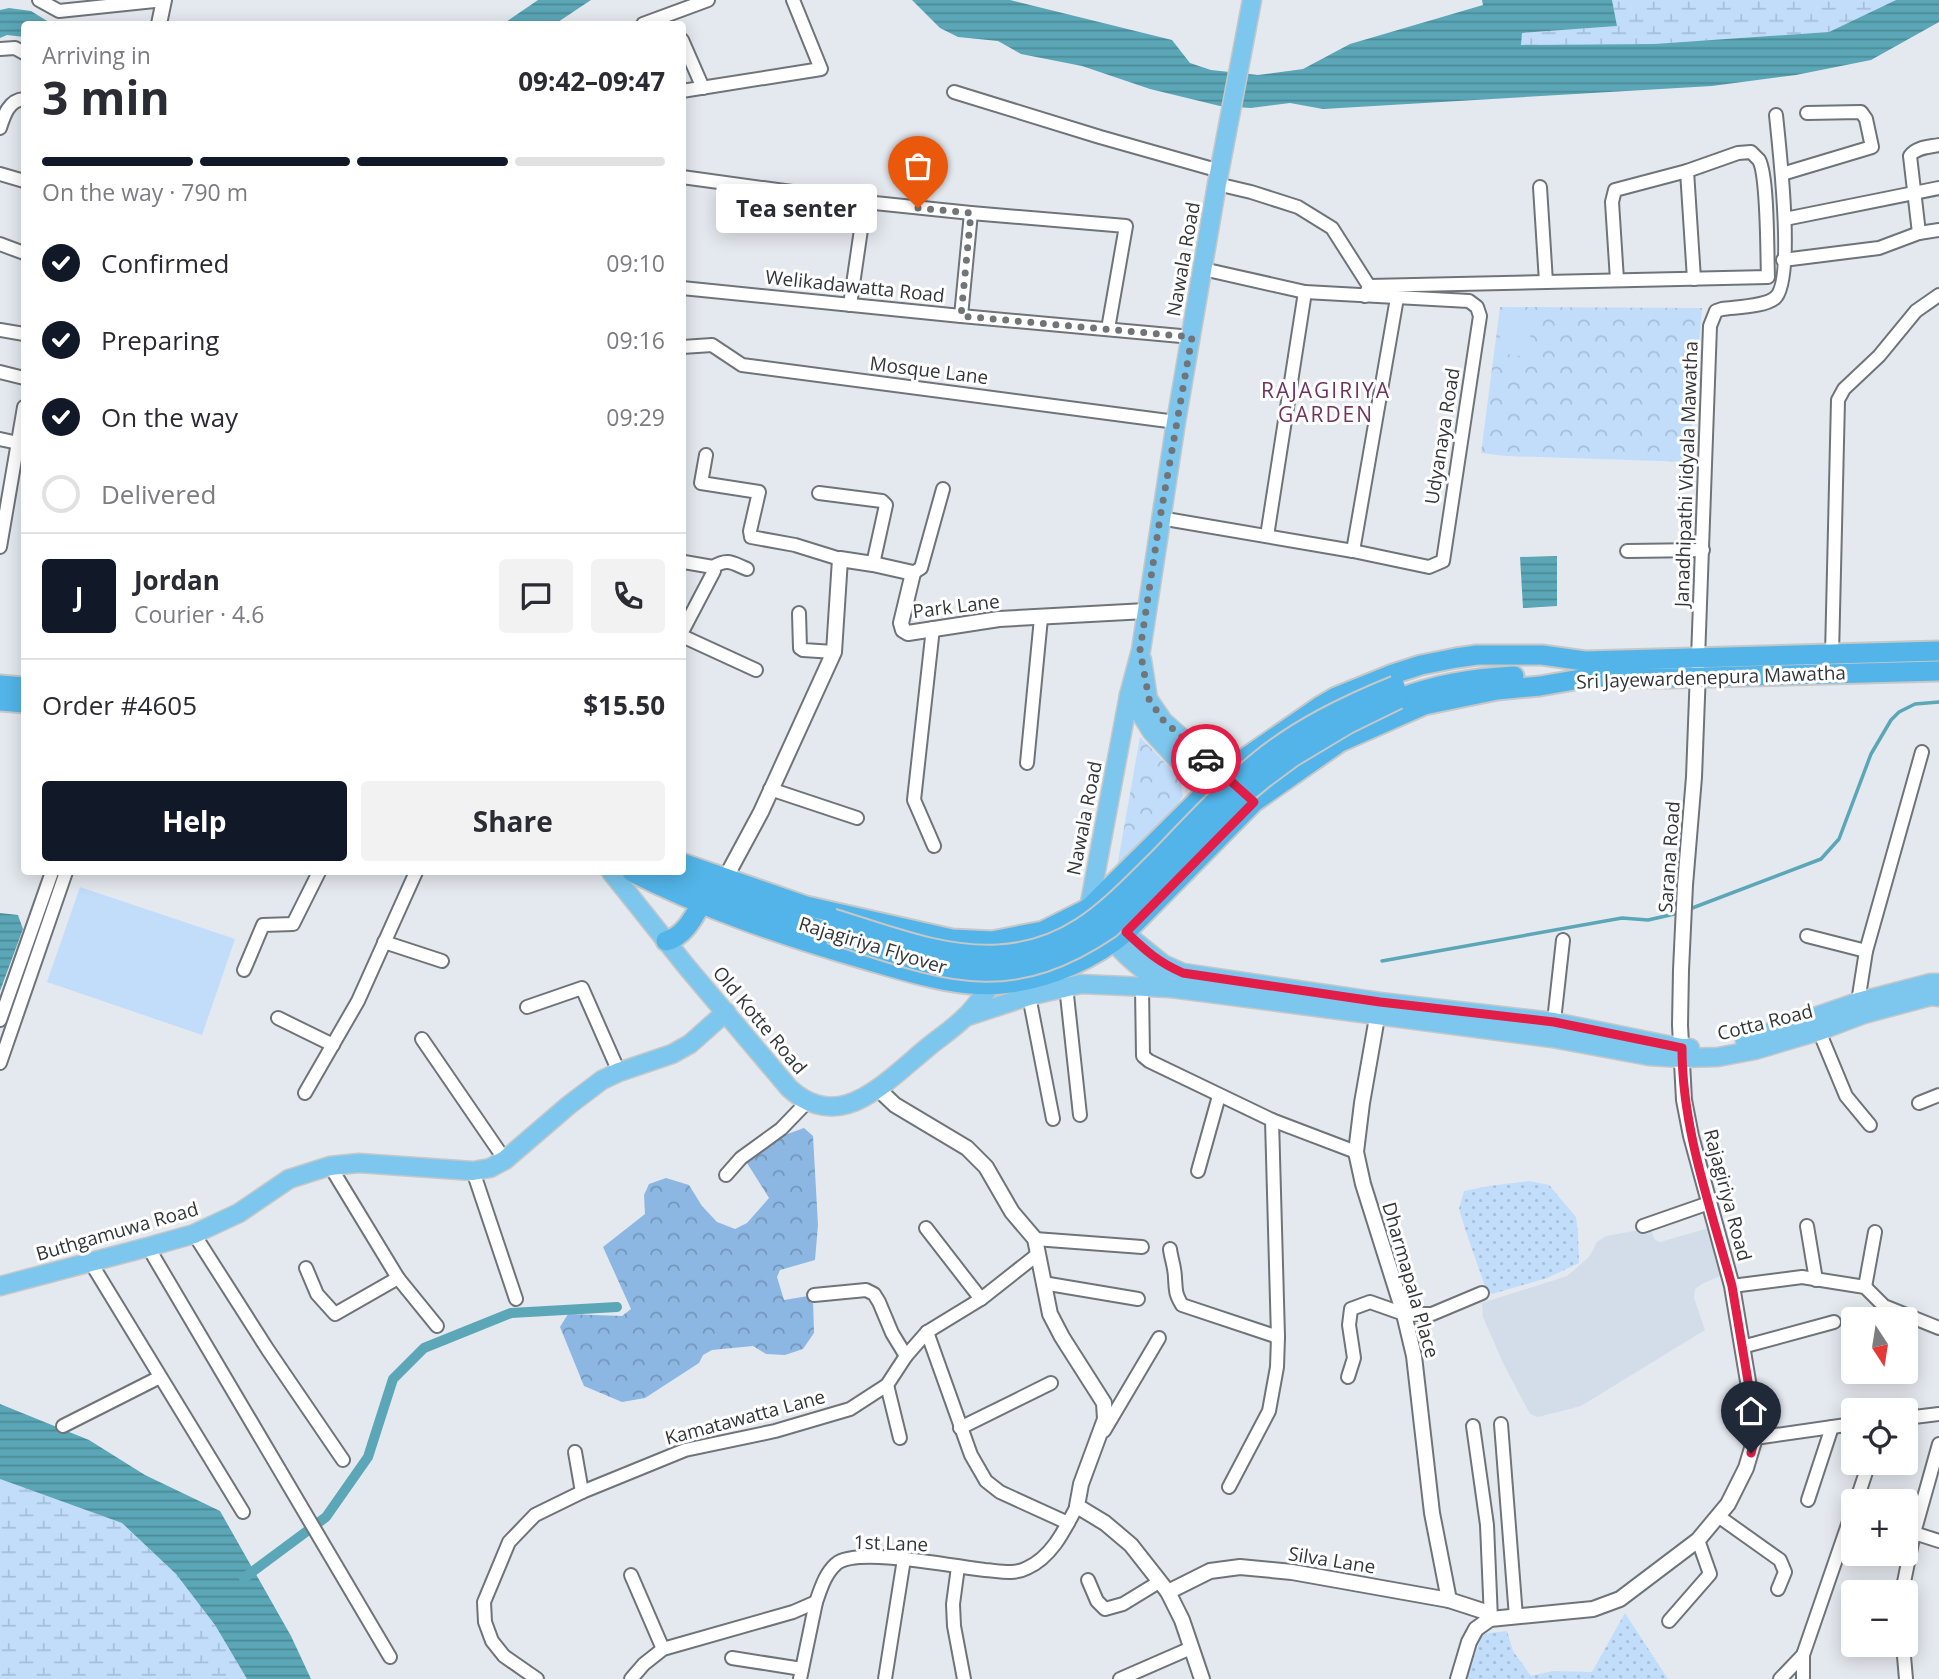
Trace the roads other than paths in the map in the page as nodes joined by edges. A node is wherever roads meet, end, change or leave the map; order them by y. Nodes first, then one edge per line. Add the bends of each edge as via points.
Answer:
1 (39, 0) edge
2 (164, 0) edge
3 (708, 0) edge
4 (793, 0) edge
5 (1252, 0) edge
6 (674, 19) edge
7 (160, 21) edge
8 (0, 49) edge
9 (686, 49) edge
10 (21, 51) edge
11 (703, 88) junction
12 (686, 90) edge
13 (954, 92) dead end
14 (21, 100) edge
15 (1807, 113) dead end
16 (1776, 115) dead end
17 (0, 128) edge
18 (1939, 145) edge
19 (1688, 172) junction
20 (0, 174) edge
21 (1782, 174) junction
22 (686, 178) edge
23 (1219, 178) junction
24 (21, 180) edge
25 (1540, 187) dead end
26 (1939, 188) edge
27 (1915, 193) junction
28 (865, 202) junction
29 (971, 213) junction
30 (1785, 219) junction
31 (1939, 230) edge
32 (1919, 233) junction
33 (0, 244) edge
34 (21, 252) edge
35 (1783, 260) junction
36 (1203, 269) junction
37 (1694, 279) junction
38 (1617, 280) junction
39 (1546, 282) junction
40 (686, 288) edge
41 (1367, 291) junction
42 (1305, 292) junction
43 (1939, 295) edge
44 (1397, 298) junction
45 (850, 305) junction
46 (961, 316) junction
47 (1108, 328) junction
48 (0, 330) edge
49 (21, 334) edge
50 (1192, 337) junction
51 (686, 346) edge
52 (0, 372) edge
53 (21, 377) edge
54 (1176, 422) junction
55 (21, 425) edge
56 (0, 439) edge
57 (18, 443) junction
58 (706, 455) dead end
59 (943, 489) dead end
60 (819, 493) dead end
61 (1160, 518) junction
62 (1266, 536) junction
63 (0, 547) edge
64 (1703, 550) junction
65 (1353, 551) junction
66 (1627, 551) dead end
67 (840, 559) junction
68 (686, 562) edge
69 (873, 564) junction
70 (713, 567) junction
71 (747, 569) dead end
72 (913, 573) junction
73 (1146, 611) junction
74 (799, 613) dead end
75 (1041, 618) junction
76 (686, 626) edge
77 (933, 628) junction
78 (686, 636) edge
79 (1140, 650) junction
80 (1939, 651) edge
81 (834, 652) junction
82 (1832, 655) junction
83 (1698, 668) junction
84 (1589, 669) junction
85 (756, 670) dead end
86 (1939, 671) edge
87 (0, 685) edge
88 (21, 687) edge
89 (1129, 695) junction
90 (0, 701) edge
91 (21, 703) edge
92 (1319, 707) junction
93 (1340, 742) junction
94 (1922, 752) dead end
95 (1027, 763) dead end
96 (1224, 775) junction
97 (770, 789) junction
98 (1209, 790) junction
99 (1254, 802) junction
100 (1237, 817) junction
101 (857, 818) dead end
102 (934, 846) dead end
103 (686, 864) edge
104 (686, 874) edge
105 (51, 875) edge
106 (65, 875) edge
107 (318, 875) edge
108 (415, 875) edge
109 (613, 875) edge
110 (726, 877) junction
111 (657, 879) edge
112 (701, 904) junction
113 (1089, 908) junction
114 (644, 914) junction
115 (1807, 936) dead end
116 (1120, 937) junction
117 (1563, 940) dead end
118 (666, 941) junction
119 (384, 942) junction
120 (1866, 951) junction
121 (442, 961) dead end
122 (244, 970) dead end
123 (1175, 983) junction
124 (1939, 983) edge
125 (1002, 984) junction
126 (1074, 985) junction
127 (1142, 988) junction
128 (1029, 996) junction
129 (1939, 997) edge
130 (527, 1007) dead end
131 (1379, 1008) junction
132 (1861, 1008) junction
133 (726, 1013) junction
134 (965, 1017) junction
135 (278, 1018) dead end
136 (0, 1020) edge
137 (1553, 1030) junction
138 (1819, 1031) junction
139 (422, 1039) dead end
140 (1772, 1039) junction
141 (333, 1045) junction
142 (1682, 1053) junction
143 (1, 1059) edge
144 (619, 1072) junction
145 (877, 1088) junction
146 (305, 1093) dead end
147 (1939, 1095) edge
148 (1219, 1096) junction
149 (807, 1102) junction
150 (1919, 1103) dead end
151 (1080, 1115) dead end
152 (1053, 1119) dead end
153 (1272, 1120) junction
154 (1870, 1125) dead end
155 (1356, 1152) junction
156 (505, 1160) junction
157 (330, 1167) junction
158 (473, 1171) junction
159 (1198, 1171) dead end
160 (726, 1175) dead end
161 (1709, 1203) junction
162 (1643, 1226) dead end
163 (1807, 1226) dead end
164 (926, 1228) dead end
165 (1875, 1233) dead end
166 (194, 1234) junction
167 (1035, 1239) junction
168 (148, 1247) junction
169 (1142, 1247) dead end
170 (1170, 1249) dead end
171 (1038, 1254) junction
172 (91, 1263) junction
173 (306, 1268) dead end
174 (398, 1278) junction
175 (1816, 1280) junction
176 (1043, 1283) junction
177 (0, 1286) edge
178 (1732, 1286) junction
179 (1864, 1287) junction
180 (1482, 1293) dead end
181 (814, 1295) dead end
182 (516, 1299) dead end
183 (981, 1299) junction
184 (1138, 1299) dead end
185 (1404, 1314) junction
186 (1834, 1322) dead end
187 (437, 1326) dead end
188 (1939, 1328) edge
189 (927, 1332) junction
190 (1278, 1337) junction
191 (1158, 1338) dead end
192 (1742, 1347) junction
193 (906, 1356) junction
194 (160, 1377) junction
195 (1348, 1377) dead end
196 (1051, 1383) dead end
197 (887, 1385) junction
198 (1939, 1414) edge
199 (1918, 1417) edge
200 (1501, 1424) dead end
201 (63, 1426) dead end
202 (1474, 1426) dead end
203 (1841, 1426) edge
204 (1832, 1427) junction
205 (960, 1428) junction
206 (900, 1438) dead end
207 (1755, 1438) junction
208 (1098, 1441) junction
209 (1939, 1444) edge
210 (575, 1452) dead end
211 (343, 1460) dead end
212 (1229, 1487) dead end
213 (582, 1492) junction
214 (1808, 1500) dead end
215 (1077, 1506) junction
216 (243, 1512) dead end
217 (1718, 1516) junction
218 (1918, 1519) edge
219 (1068, 1523) junction
220 (1918, 1534) edge
221 (1699, 1540) junction
222 (1939, 1541) edge
223 (1841, 1545) edge
224 (904, 1559) junction
225 (958, 1567) junction
226 (631, 1575) dead end
227 (1088, 1580) dead end
228 (1163, 1587) junction
229 (1778, 1589) dead end
230 (1449, 1600) junction
231 (816, 1602) junction
232 (1516, 1617) junction
233 (1490, 1619) junction
234 (1669, 1621) dead end
235 (1191, 1648) junction
236 (663, 1649) junction
237 (1803, 1655) junction
238 (390, 1657) dead end
239 (1904, 1657) edge
240 (732, 1658) dead end
241 (801, 1674) edge
242 (537, 1679) edge
243 (631, 1679) edge
244 (885, 1679) edge
245 (964, 1679) edge
246 (1120, 1679) edge
247 (1202, 1679) edge
248 (1458, 1679) edge
249 (1780, 1679) edge
250 (1803, 1679) edge
251 (1906, 1679) edge

1 - 2 street via 59,11
2 - 7 street
3 - 6 street
4 - 11 street via 821,69
5 - 23 main road, Nawala Road
8 - 10 street
9 - 11 street
11 - 12 street
13 - 23 street
14 - 17 street via 9,106
15 - 21 street via 1861,112 1872,147
16 - 21 street, Janadhipathi Vidyala Mawatha
18 - 27 street via 1911,153
19 - 37 street
19 - 37 street via 1751,152 1759,159 1765,197 1768,277
19 - 38 street via 1615,190
20 - 24 street
21 - 30 street, Janadhipathi Vidyala Mawatha
22 - 28 street
23 - 36 main road, Nawala Road
23 - 41 street via 1298,207 1332,228
25 - 39 street
26 - 27 street
27 - 30 street
27 - 32 street
28 - 29 street
28 - 45 street
29 - 46 street
29 - 47 street via 1126,226
30 - 35 street, Janadhipathi Vidyala Mawatha
31 - 32 street
32 - 35 street via 1879,248
33 - 34 street
35 - 64 street, Janadhipathi Vidyala Mawatha via 1782,287 1775,298 1721,309 1710,326
36 - 42 street, Udyanaya Road
36 - 50 main road, Nawala Road
37 - 38 street
38 - 39 street
39 - 41 street
40 - 45 street, Welikadawatta Road
41 - 42 street, Udyanaya Road
41 - 44 street, Udyanaya Road
42 - 62 street
43 - 82 street via 1916,311 1838,400
44 - 65 street
44 - 65 street, Udyanaya Road via 1469,301 1480,316 1443,561 1429,566
45 - 46 street, Welikadawatta Road
46 - 47 street, Welikadawatta Road
47 - 50 street, Welikadawatta Road
48 - 49 street
50 - 54 main road, Nawala Road
51 - 54 street, Mosque Lane via 712,345 742,365
52 - 53 street
54 - 61 main road, Nawala Road
55 - 57 street
56 - 57 street
57 - 63 street
58 - 67 street, Park Lane via 701,483 759,492 751,537
59 - 72 street via 921,568
60 - 69 street via 886,505
61 - 62 street, Udyanaya Road
61 - 73 main road, Nawala Road
62 - 65 street, Udyanaya Road
64 - 66 street
64 - 83 street, Janadhipathi Vidyala Mawatha
67 - 69 street, Park Lane
67 - 81 street
68 - 70 street
69 - 72 street, Park Lane
70 - 71 street via 727,561
70 - 76 street
72 - 77 street, Park Lane via 903,629 908,633
73 - 75 street, Park Lane
73 - 79 main road, Nawala Road
74 - 81 street via 800,648
75 - 77 street, Park Lane
75 - 95 street
77 - 102 street via 914,800
78 - 85 street
79 - 89 main road, Nawala Road
79 - 96 main road, Nawala Road via 1149,699 1163,720
80 - 82 highway, Sri Jayewardenepura Mawatha
81 - 97 street
82 - 83 highway, Sri Jayewardenepura Mawatha
83 - 84 highway, Sri Jayewardenepura Mawatha
83 - 86 highway, Sri Jayewardenepura Mawatha
83 - 142 street, Sarana Road via 1683,926
84 - 92 highway, Sri Jayewardenepura Mawatha via 1542,654 1456,658 1374,680
84 - 93 highway, Sri Jayewardenepura Mawatha via 1540,686 1424,705
84 - 104 highway, Rajagiriya Flyover, bridge via 1491,665 1444,672 1395,686 1337,712 1280,746 1242,776 1104,912 1062,940 1022,951 987,955 938,950
84 - 111 highway, Rajagiriya Flyover, bridge via 1464,681 1410,694 1347,724 1292,757 1237,800 1110,928 1071,952 1013,970 978,972 926,963
87 - 88 highway
89 - 98 main road via 1152,732
89 - 113 main road, Nawala Road
90 - 91 highway
92 - 93 highway via 1282,744 1282,754 1292,760
92 - 96 highway, Sri Jayewardenepura Mawatha
93 - 99 highway, Sri Jayewardenepura Mawatha
94 - 120 street
96 - 98 highway, Sri Jayewardenepura Mawatha
96 - 99 main road, Nawala Road
97 - 101 street
97 - 110 street
98 - 100 main road
98 - 113 highway, Sri Jayewardenepura Mawatha
99 - 100 highway, Sri Jayewardenepura Mawatha
100 - 116 highway, Sri Jayewardenepura Mawatha
103 - 110 highway, Sri Jayewardenepura Mawatha
105 - 136 street
106 - 143 street
107 - 122 street via 293,924 263,925
108 - 119 street
109 - 114 main road, Old Kotte Road
110 - 113 highway, Sri Jayewardenepura Mawatha via 806,906 952,939 992,941 1043,931
111 - 112 highway, Sri Jayewardenepura Mawatha
111 - 114 main road via 643,896
112 - 118 highway via 682,932
112 - 125 highway, Sri Jayewardenepura Mawatha via 909,972 956,982
113 - 116 main road, Cotta Road
114 - 118 main road, Old Kotte Road
115 - 120 street
116 - 123 main road, Cotta Road via 1154,978
116 - 125 highway, Sri Jayewardenepura Mawatha via 1067,968
117 - 137 street
118 - 133 main road, Old Kotte Road
119 - 121 street
119 - 141 street
120 - 132 street
123 - 127 main road, Old Kotte Road
123 - 131 main road, Cotta Road
124 - 132 main road, Cotta Road via 1897,991
125 - 126 main road
125 - 134 main road, Old Kotte Road
126 - 127 main road, Old Kotte Road
126 - 128 main road, Old Kotte Road
126 - 151 street
127 - 148 street via 1143,1056
128 - 134 main road, Old Kotte Road
128 - 152 street
129 - 132 main road, Cotta Road
130 - 144 street via 582,988
131 - 137 main road, Cotta Road
131 - 155 street, Dharmapala Place
132 - 138 main road, Cotta Road
132 - 140 main road, Cotta Road
133 - 144 main road, Buthgamuwa Road via 672,1054
133 - 149 main road, Old Kotte Road via 789,1088
134 - 145 main road, Old Kotte Road
135 - 141 street
137 - 142 main road, Cotta Road via 1649,1056
138 - 140 main road, Cotta Road
138 - 154 street via 1846,1096
139 - 156 street
140 - 142 main road, Cotta Road via 1718,1057
141 - 146 street
142 - 161 street, Rajagiriya Road via 1684,1100
144 - 156 main road, Buthgamuwa Road via 580,1096
145 - 149 main road, Old Kotte Road via 847,1105
145 - 167 street via 895,1105 967,1147
147 - 150 street
148 - 153 street
148 - 159 street
149 - 160 street
153 - 155 street
153 - 190 street
155 - 185 street, Dharmapala Place
156 - 158 main road, Buthgamuwa Road
157 - 158 main road, Buthgamuwa Road via 359,1163
157 - 166 main road, Buthgamuwa Road via 289,1179 239,1213
157 - 174 street
158 - 182 street
161 - 162 street
161 - 178 street, Rajagiriya Road
163 - 175 street
164 - 183 street
165 - 179 street
166 - 168 main road, Buthgamuwa Road
166 - 211 street
167 - 169 street
167 - 171 street
168 - 172 main road, Buthgamuwa Road
168 - 238 street
170 - 190 street via 1174,1288 1182,1305
171 - 176 street
171 - 183 street, Kamatawatta Lane
172 - 177 main road, Buthgamuwa Road
172 - 194 street
173 - 174 street via 317,1294 335,1314
174 - 187 street
175 - 178 street via 1802,1277
175 - 179 street
176 - 184 street
176 - 208 street via 1050,1314 1104,1403
178 - 192 street, Rajagiriya Road
179 - 188 street via 1884,1306
180 - 185 street via 1432,1314
181 - 193 street via 866,1290 874,1294
183 - 189 street, Kamatawatta Lane
185 - 195 street via 1370,1302 1351,1309 1354,1358
185 - 230 street, Dharmapala Place
186 - 192 street
189 - 193 street, Kamatawatta Lane
189 - 205 street
190 - 212 street via 1278,1367 1269,1411
191 - 208 street
192 - 207 street, Rajagiriya Road
193 - 197 street, Kamatawatta Lane
194 - 201 street
194 - 216 street
196 - 205 street
197 - 206 street
197 - 213 street, Kamatawatta Lane via 850,1409 685,1450
198 - 199 street
200 - 232 street
202 - 233 street via 1487,1525
203 - 204 street
204 - 207 street
204 - 214 street
205 - 219 street via 986,1481
207 - 217 street, Rajagiriya Road via 1740,1480
208 - 215 street
209 - 218 street
210 - 213 street
213 - 242 street, Kamatawatta Lane via 535,1515 509,1542 484,1602 492,1641 505,1657
215 - 219 street, 1st Lane
215 - 228 street via 1131,1545
217 - 221 street, Rajagiriya Road
217 - 229 street via 1780,1560 1785,1572
219 - 225 street, 1st Lane via 1051,1550 1027,1568 1010,1572
220 - 222 street
221 - 232 street, Rajagiriya Road via 1620,1599 1593,1609
221 - 234 street via 1710,1574
223 - 237 street
224 - 225 street, 1st Lane
224 - 231 street, 1st Lane via 854,1557 838,1563
224 - 244 street
225 - 245 street via 954,1626
226 - 236 street
227 - 228 street via 1105,1609
228 - 230 street, Silva Lane via 1210,1571 1240,1567
228 - 235 street via 1182,1620
230 - 233 street, Silva Lane via 1483,1611
231 - 236 street
231 - 241 street
232 - 233 street, Rajagiriya Road
233 - 248 street via 1476,1629 1469,1642
235 - 246 street
235 - 247 street
236 - 243 street
237 - 249 street
237 - 250 street
239 - 251 street
240 - 241 street

